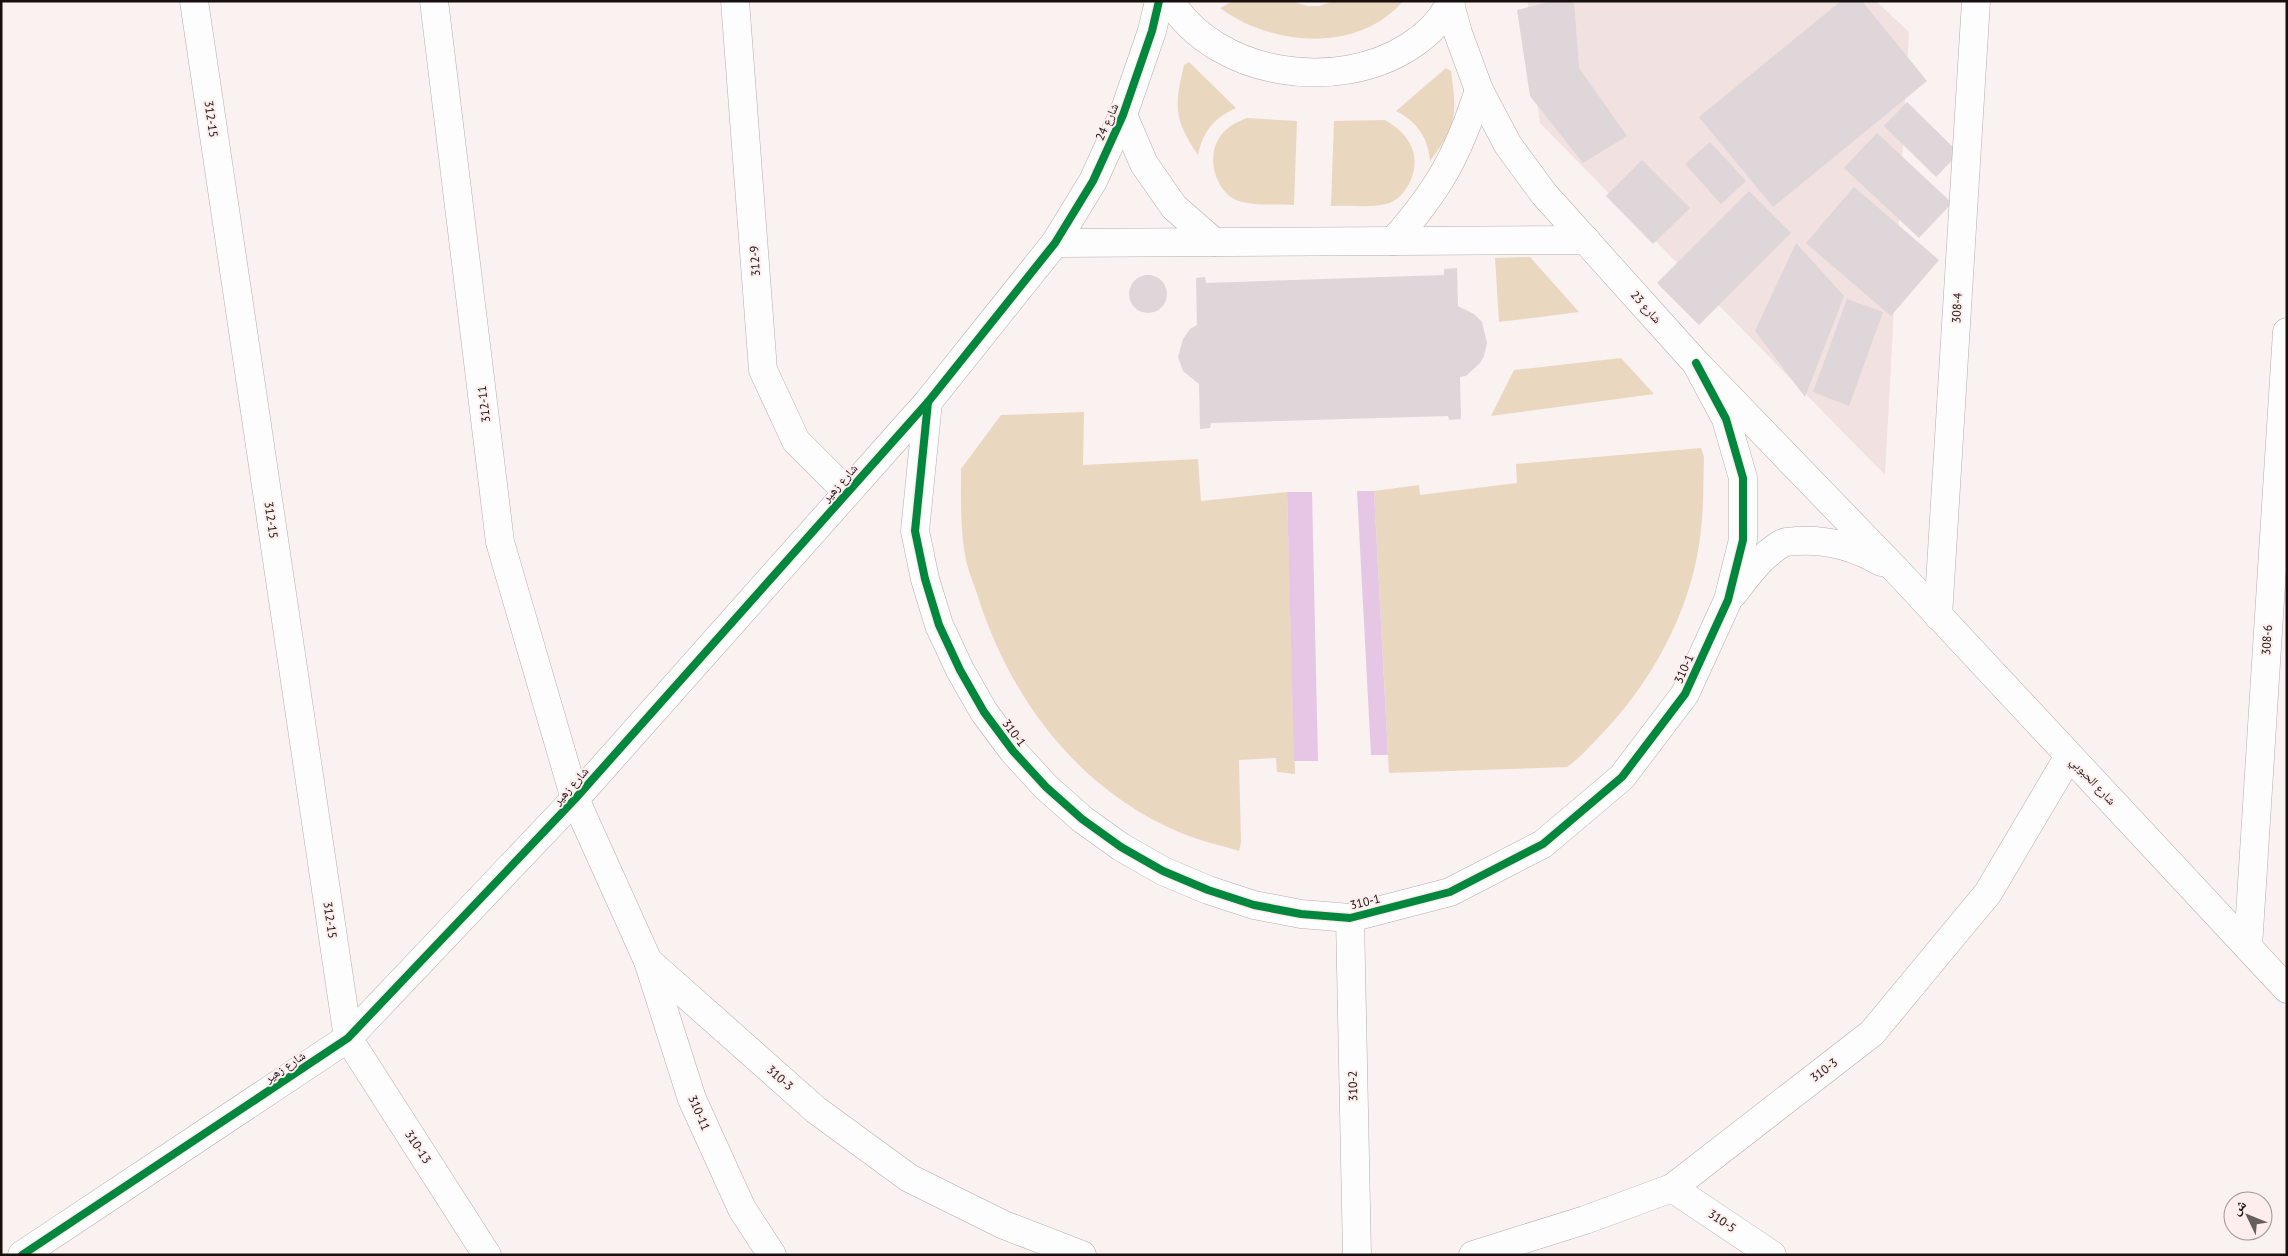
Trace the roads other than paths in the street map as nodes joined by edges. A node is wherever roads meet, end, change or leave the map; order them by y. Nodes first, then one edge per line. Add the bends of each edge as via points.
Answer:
1 (194, 1) edge
2 (434, 1) edge
3 (735, 1) edge
4 (1159, 1) edge
5 (1170, 1) edge
6 (1976, 1) edge
7 (1451, 2) edge
8 (1479, 90) junction
9 (1123, 115) junction
10 (1586, 240) junction
11 (1393, 241) junction
12 (1214, 242) junction
13 (1055, 243) junction
14 (2287, 332) edge
15 (1696, 363) junction
16 (928, 402) junction
17 (847, 492) junction
18 (1899, 573) junction
19 (1728, 600) junction
20 (1938, 616) junction
21 (2069, 756) junction
22 (575, 799) junction
23 (1350, 918) junction
24 (2248, 947) junction
25 (648, 961) junction
26 (2287, 989) edge
27 (348, 1038) junction
28 (1672, 1188) junction
29 (22, 1255) edge
30 (487, 1255) edge
31 (772, 1255) edge
32 (1082, 1255) edge
33 (1357, 1255) edge
34 (1473, 1255) edge
35 (1772, 1255) edge

1 - 27 street, 312-15
2 - 22 street, 312-11 via 500,542
3 - 17 street, 312-9 via 764,370 796,441
4 - 9 street, شارع 24
5 - 7 street via 1195,30 1224,50 1259,64 1314,72 1369,65 1402,51 1431,29
6 - 20 street, 308-4
7 - 8 street, شارع 23 via 1458,33
8 - 10 street, شارع 23 via 1508,145 1539,187
8 - 11 street via 1466,132 1446,172 1422,208
9 - 12 street via 1144,164 1174,207
9 - 13 street, شارع 24 via 1093,181
10 - 11 street
10 - 15 street, شارع 23
11 - 12 street
12 - 13 street
13 - 16 street, شارع زهير
14 - 24 street, 308-6
15 - 18 street, شارع 23
15 - 19 street, 310-1 via 1726,419 1743,478 1744,540
16 - 17 street, شارع زهير
16 - 23 street, 310-1 via 915,531 925,579 939,625 960,670 984,712 1013,751 1082,820 1163,871 1254,905 1301,914
17 - 22 street, شارع زهير
18 - 19 street via 1864,552 1835,543 1782,542 1760,561
18 - 20 street, شارع الحبوبي
19 - 23 street, 310-1 via 1685,694 1622,778 1534,849 1450,892
20 - 21 street, شارع الحبوبي
21 - 24 street, شارع الحبوبي
21 - 28 street, 310-3 via 1988,893 1872,1033
22 - 25 street, 310-3
22 - 27 street, شارع زهير
23 - 33 street, 310-2
24 - 26 street, شارع الحبوبي
25 - 31 street, 310-11 via 692,1099 742,1209
25 - 32 street, 310-3 via 816,1110 909,1178 1004,1225
27 - 29 street, شارع زهير
27 - 30 street, 310-13
28 - 34 street, 310-3 via 1586,1220
28 - 35 street, 310-5

